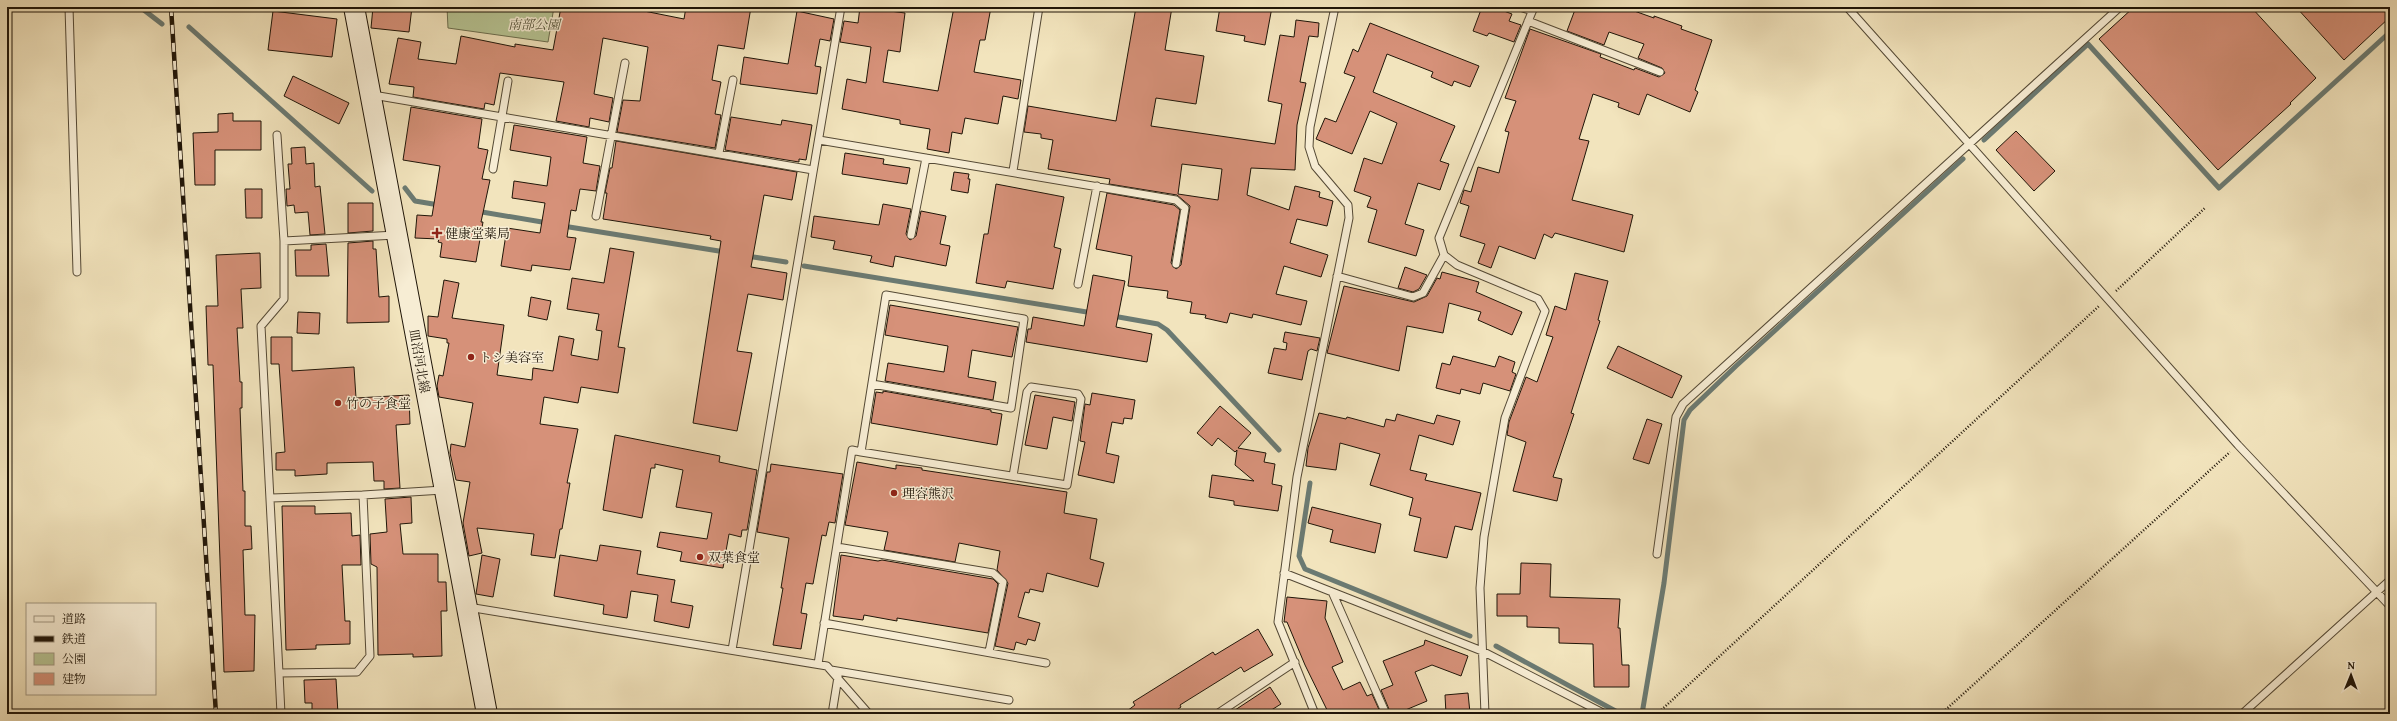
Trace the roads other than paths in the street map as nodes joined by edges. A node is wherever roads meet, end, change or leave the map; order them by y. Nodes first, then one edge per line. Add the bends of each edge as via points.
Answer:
1 (69, 7) edge
2 (354, 7) edge
3 (841, 7) edge
4 (1039, 7) edge
5 (1335, 7) edge
6 (1520, 7) edge
7 (1847, 7) edge
8 (2120, 7) edge
9 (1533, 9) edge
10 (1528, 21) junction
11 (625, 63) dead end
12 (1660, 72) dead end
13 (733, 80) dead end
14 (508, 81) dead end
15 (371, 95) junction
16 (502, 117) junction
17 (277, 135) dead end
18 (611, 135) junction
19 (819, 140) junction
20 (1968, 144) junction
21 (719, 153) junction
22 (926, 158) junction
23 (493, 169) dead end
24 (814, 170) junction
25 (1013, 171) junction
26 (1096, 186) junction
27 (596, 216) dead end
28 (397, 235) junction
29 (911, 235) dead end
30 (284, 241) junction
31 (1444, 255) junction
32 (1176, 264) dead end
33 (78, 272) dead end
34 (1338, 276) junction
35 (1078, 284) dead end
36 (872, 384) junction
37 (1013, 389) junction
38 (1027, 392) junction
39 (861, 452) junction
40 (1013, 476) junction
41 (443, 490) junction
42 (363, 495) junction
43 (271, 498) junction
44 (837, 547) junction
45 (1657, 554) dead end
46 (1284, 573) junction
47 (2390, 580) edge
48 (2376, 592) junction
49 (1333, 594) junction
50 (2390, 606) edge
51 (466, 607) junction
52 (824, 623) junction
53 (732, 650) junction
54 (1482, 651) junction
55 (990, 652) junction
56 (1294, 662) junction
57 (1046, 663) dead end
58 (818, 664) junction
59 (831, 670) junction
60 (279, 673) junction
61 (838, 677) junction
62 (1009, 700) dead end
63 (281, 714) edge
64 (487, 714) edge
65 (832, 714) edge
66 (869, 714) edge
67 (1217, 714) edge
68 (1315, 714) edge
69 (1386, 714) edge
70 (1484, 714) edge
71 (1605, 714) edge
72 (2242, 714) edge

1 - 33 lane
2 - 15 main road, 皿沼河北線
3 - 19 lane
4 - 25 lane
5 - 34 lane via 1310,127 1309,147 1315,166 1348,205 1349,218
6 - 9 lane
7 - 20 lane
8 - 20 lane
9 - 10 lane
10 - 12 lane
10 - 31 lane via 1439,238
11 - 18 lane
13 - 21 lane
14 - 16 lane
15 - 16 lane
15 - 28 main road, 皿沼河北線
16 - 18 lane
16 - 23 lane
17 - 30 lane
18 - 21 lane
18 - 27 lane
19 - 22 lane
19 - 24 lane
20 - 45 lane via 1683,404 1676,417
20 - 48 lane via 2238,445
21 - 24 lane
22 - 25 lane
22 - 29 lane
24 - 53 lane
25 - 26 lane
26 - 32 lane via 1176,200 1185,208
26 - 35 lane
28 - 30 lane
28 - 41 main road, 皿沼河北線
30 - 43 lane via 284,299 260,326
31 - 34 lane via 1423,293 1413,297
31 - 54 lane via 1457,265 1538,299 1545,311 1505,418 1500,443 1484,537 1480,588
34 - 46 lane via 1297,477
36 - 37 lane via 1011,408
36 - 37 lane via 886,295 1024,319
36 - 39 lane
37 - 38 lane
38 - 40 lane
38 - 40 lane via 1031,387 1078,394 1081,399 1067,485
39 - 40 lane
39 - 44 lane via 852,450
41 - 42 lane
41 - 51 main road, 皿沼河北線
42 - 43 lane
42 - 60 lane via 370,656 357,672
43 - 60 lane
44 - 52 lane
44 - 55 lane via 993,573 1002,582
46 - 49 lane
46 - 56 lane via 1278,622
47 - 48 lane
48 - 50 lane
48 - 72 lane
49 - 54 lane
49 - 69 lane
51 - 53 lane
51 - 64 main road, 皿沼河北線
52 - 55 lane
52 - 58 lane
53 - 58 lane
54 - 70 lane
54 - 71 lane
55 - 57 lane
56 - 67 lane
56 - 68 lane
58 - 59 lane
59 - 61 lane
59 - 62 lane
60 - 63 lane
61 - 65 lane
61 - 66 lane

